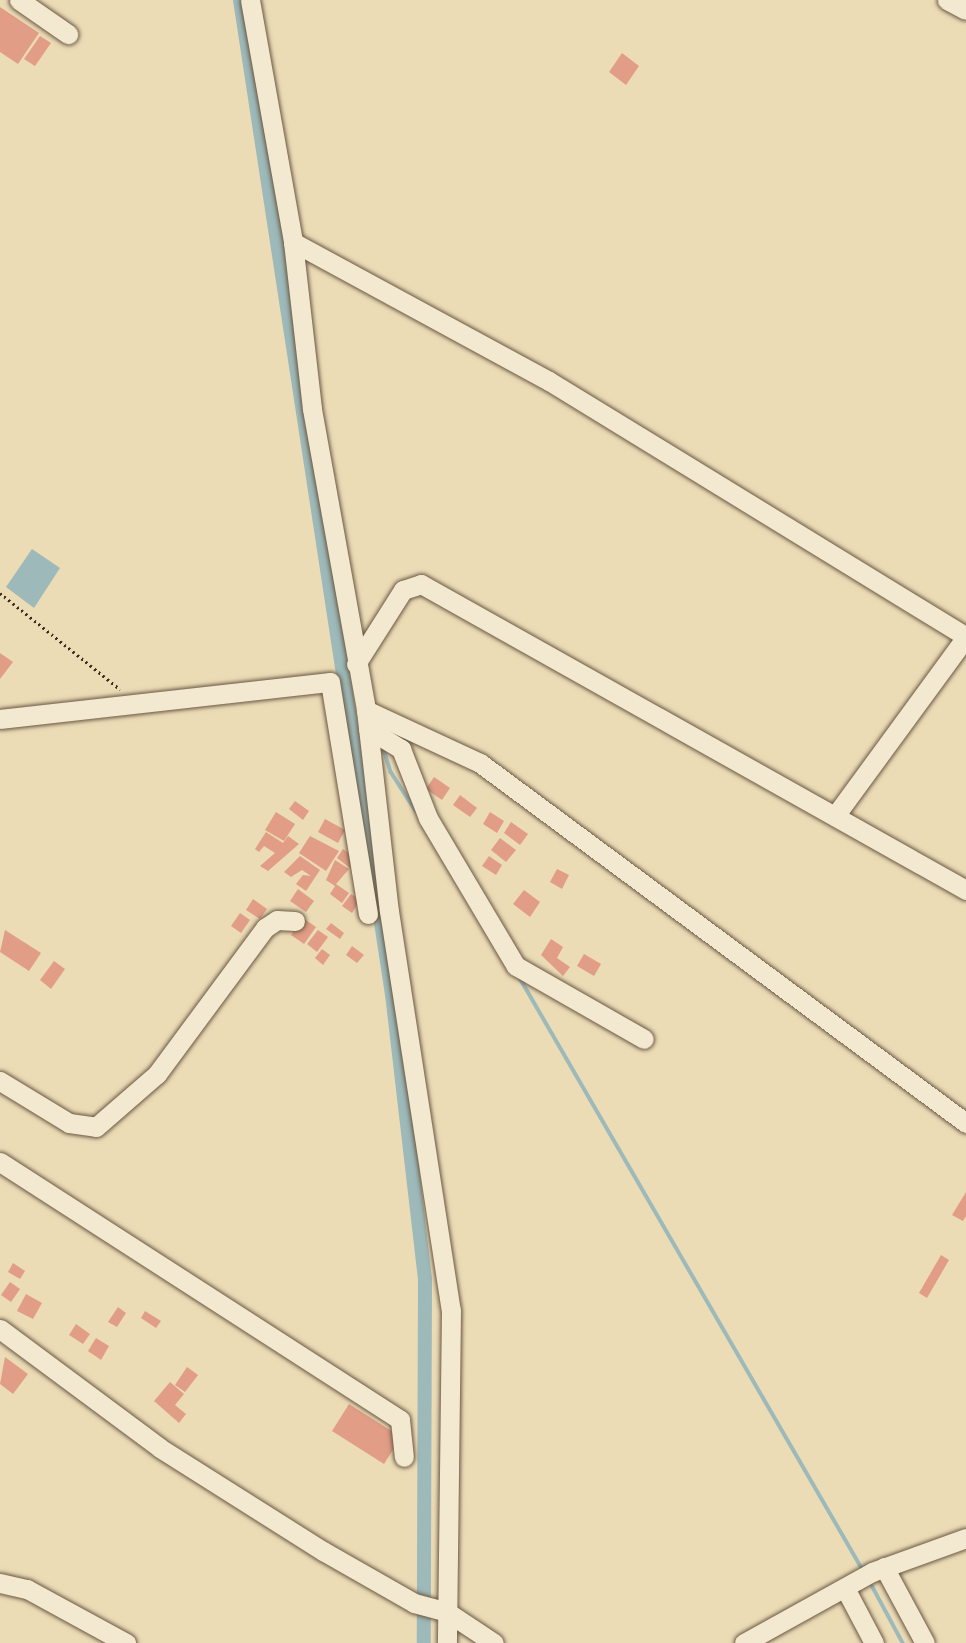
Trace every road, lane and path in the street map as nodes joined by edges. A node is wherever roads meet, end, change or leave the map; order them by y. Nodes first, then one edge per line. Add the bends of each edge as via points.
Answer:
1 (19, 0) edge
2 (250, 0) edge
3 (947, 0) edge
4 (966, 10) edge
5 (68, 34) dead end
6 (293, 242) junction
7 (0, 593) edge
8 (966, 637) edge
9 (356, 664) junction
10 (136, 704) junction
11 (0, 719) edge
12 (367, 719) junction
13 (373, 773) junction
14 (350, 775) junction
15 (835, 816) junction
16 (966, 890) edge
17 (368, 914) dead end
18 (295, 921) dead end
19 (644, 1039) dead end
20 (0, 1081) edge
21 (966, 1123) edge
22 (0, 1162) edge
23 (0, 1329) edge
24 (404, 1457) dead end
25 (966, 1538) edge
26 (865, 1577) junction
27 (0, 1583) edge
28 (447, 1612) junction
29 (126, 1643) edge
30 (446, 1643) edge
31 (494, 1643) edge
32 (744, 1643) edge
33 (874, 1643) edge
34 (925, 1643) edge

1 - 5 street
2 - 6 street
3 - 4 street
6 - 8 street via 549,382
6 - 9 street via 312,410
7 - 10 path via 92,662
8 - 15 street
9 - 12 street
9 - 15 street via 403,590 421,583
10 - 11 street
10 - 14 street via 330,682
12 - 13 street
12 - 19 street via 401,749 428,818 516,966
12 - 21 street via 480,763
13 - 14 street
13 - 28 street via 451,1310
14 - 17 street
15 - 16 street
18 - 20 street via 277,920 265,928 157,1074 96,1127 69,1124
22 - 24 street via 400,1420
23 - 28 street via 160,1448 414,1603
25 - 26 street
26 - 32 street
26 - 33 street
26 - 34 street
27 - 29 street via 27,1589
28 - 30 street
28 - 31 street

